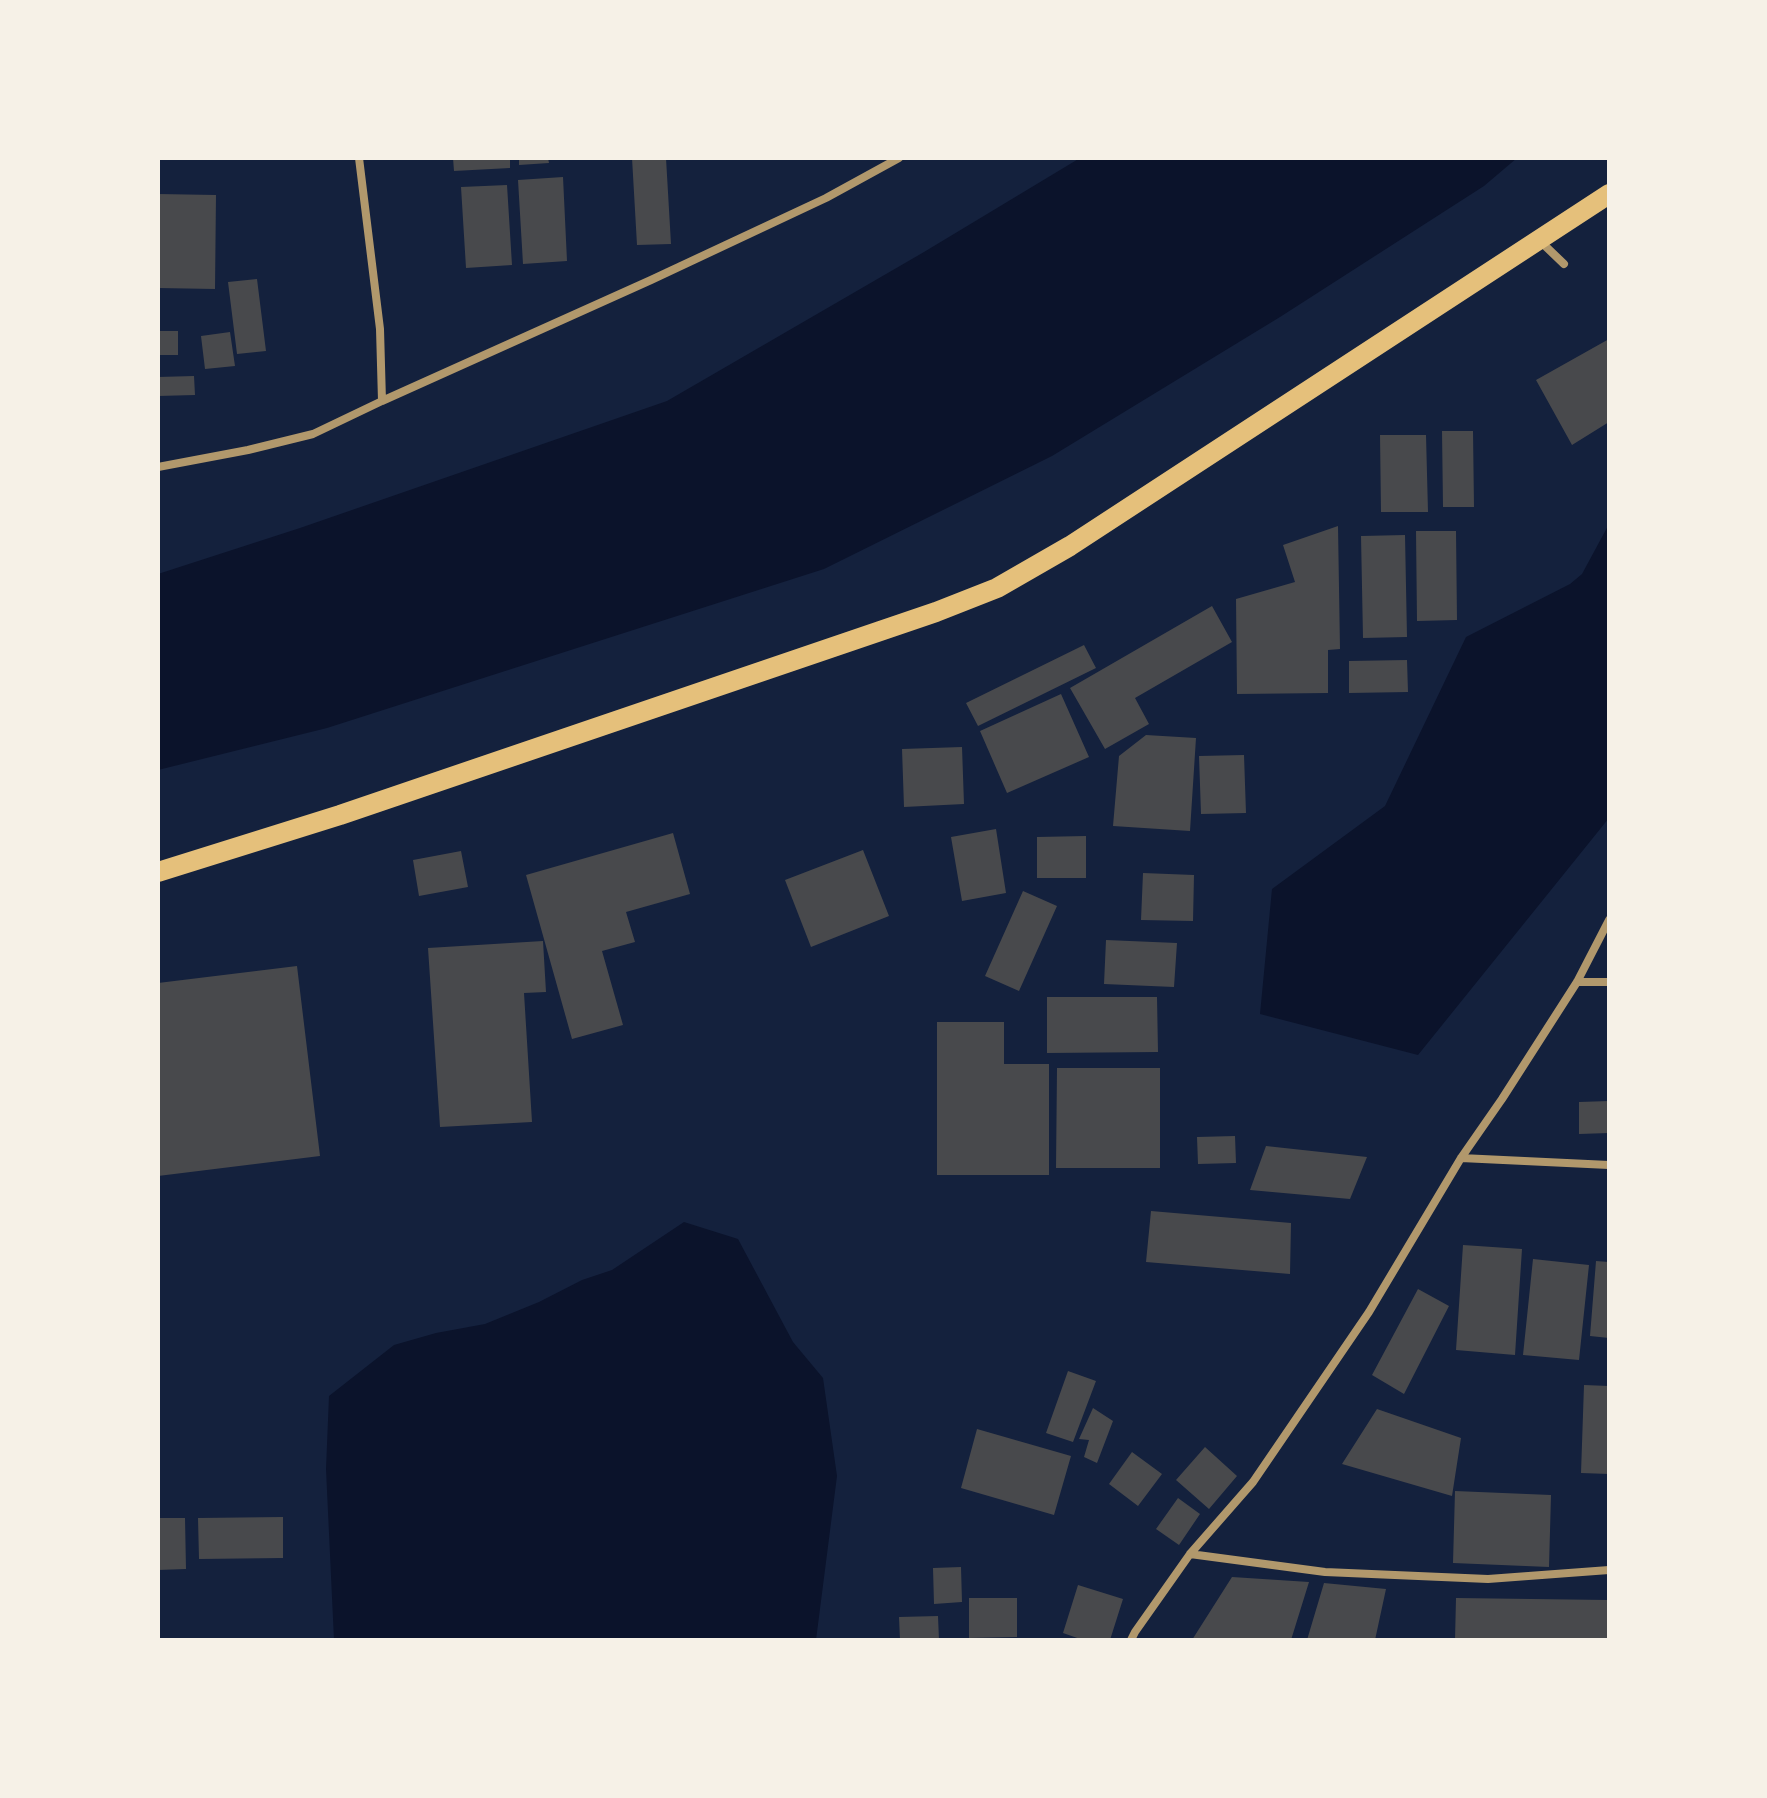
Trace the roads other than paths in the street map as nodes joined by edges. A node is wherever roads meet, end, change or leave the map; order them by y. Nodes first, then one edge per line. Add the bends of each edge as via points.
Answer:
1 (359, 158) edge
2 (899, 158) edge
3 (1609, 194) edge
4 (1539, 240) junction
5 (1564, 264) dead end
6 (382, 401) junction
7 (158, 467) edge
8 (158, 872) edge
9 (1609, 920) edge
10 (1577, 982) junction
11 (1609, 982) edge
12 (1461, 1158) junction
13 (1609, 1165) edge
14 (1190, 1554) junction
15 (1609, 1570) edge
16 (1131, 1640) edge

1 - 6 street via 380,329
2 - 6 street via 678,268
3 - 4 main road
4 - 5 street
4 - 8 main road via 1070,546 997,588 340,815
6 - 7 street via 313,434
9 - 10 street
10 - 11 street
10 - 12 street
12 - 13 street
12 - 14 street via 1369,1312 1262,1469
14 - 15 street via 1325,1572 1488,1579
14 - 16 street

